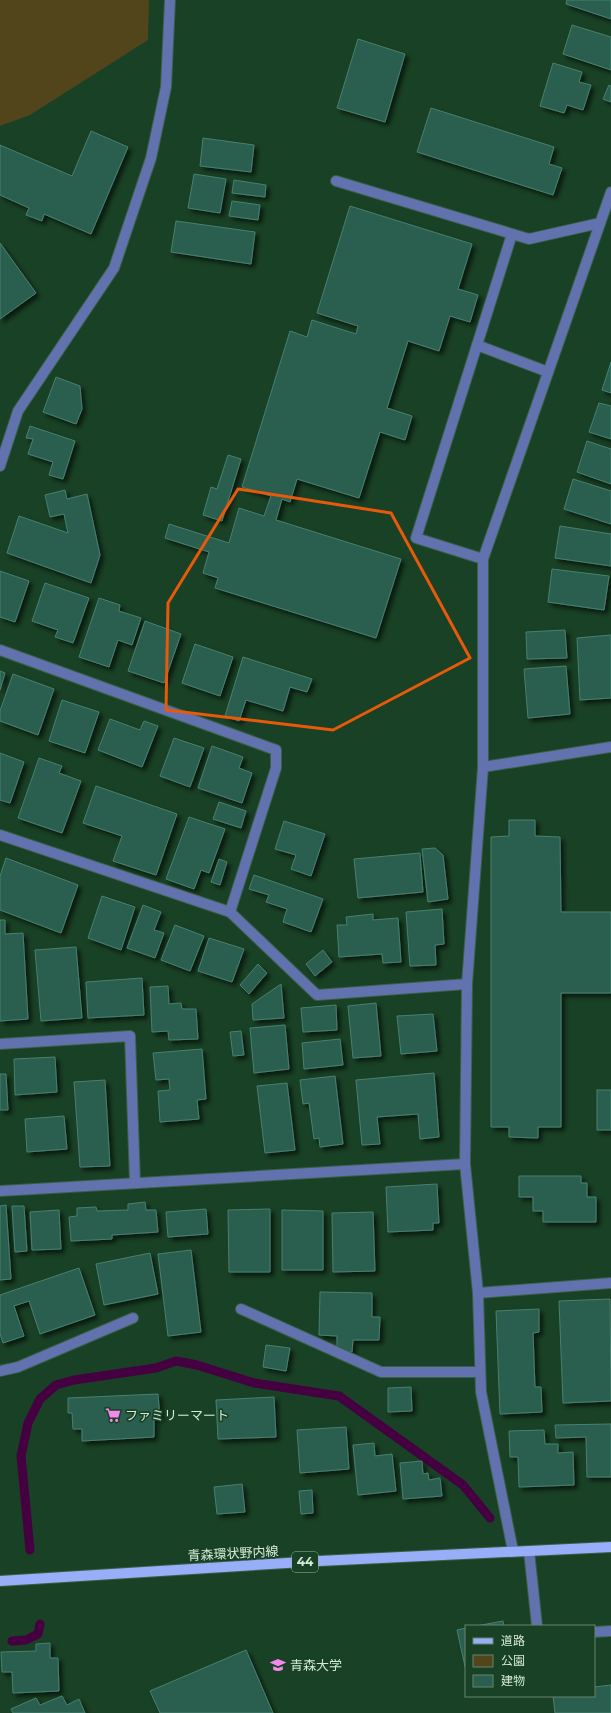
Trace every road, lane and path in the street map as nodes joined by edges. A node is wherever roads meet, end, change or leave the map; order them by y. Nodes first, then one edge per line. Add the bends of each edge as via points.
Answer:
1 (170, 0) edge
2 (336, 180) dead end
3 (611, 192) edge
4 (600, 222) junction
5 (512, 234) junction
6 (477, 345) junction
7 (548, 372) junction
8 (0, 466) edge
9 (483, 559) junction
10 (0, 650) edge
11 (611, 747) edge
12 (483, 767) junction
13 (0, 835) edge
14 (230, 912) junction
15 (467, 984) junction
16 (0, 1044) edge
17 (465, 1164) junction
18 (135, 1183) junction
19 (0, 1191) edge
20 (611, 1283) edge
21 (478, 1293) junction
22 (241, 1309) dead end
23 (132, 1318) dead end
24 (0, 1372) edge
25 (480, 1372) junction
26 (611, 1547) edge
27 (513, 1551) junction
28 (529, 1551) junction
29 (0, 1581) edge
30 (537, 1625) edge
31 (611, 1631) edge
32 (595, 1632) edge

1 - 8 street via 166,87 151,158 114,268 18,410
2 - 5 street
3 - 4 street
4 - 5 street via 529,239
4 - 7 street
5 - 6 street
6 - 7 street
6 - 9 street via 416,538
7 - 9 street
9 - 12 street
10 - 14 street via 276,750 276,768
11 - 12 street
12 - 15 street
13 - 14 street
14 - 15 street via 317,995
15 - 17 street
16 - 18 street via 130,1036
17 - 18 street
17 - 21 street
18 - 19 street
20 - 21 street
21 - 25 street
22 - 25 street via 381,1372
23 - 24 street via 18,1367
25 - 27 street via 481,1392
26 - 28 main road, 青森環状野内線 / 44
27 - 28 main road, 青森環状野内線 / 44
27 - 29 main road, 青森環状野内線 / 44
28 - 30 street
31 - 32 street

